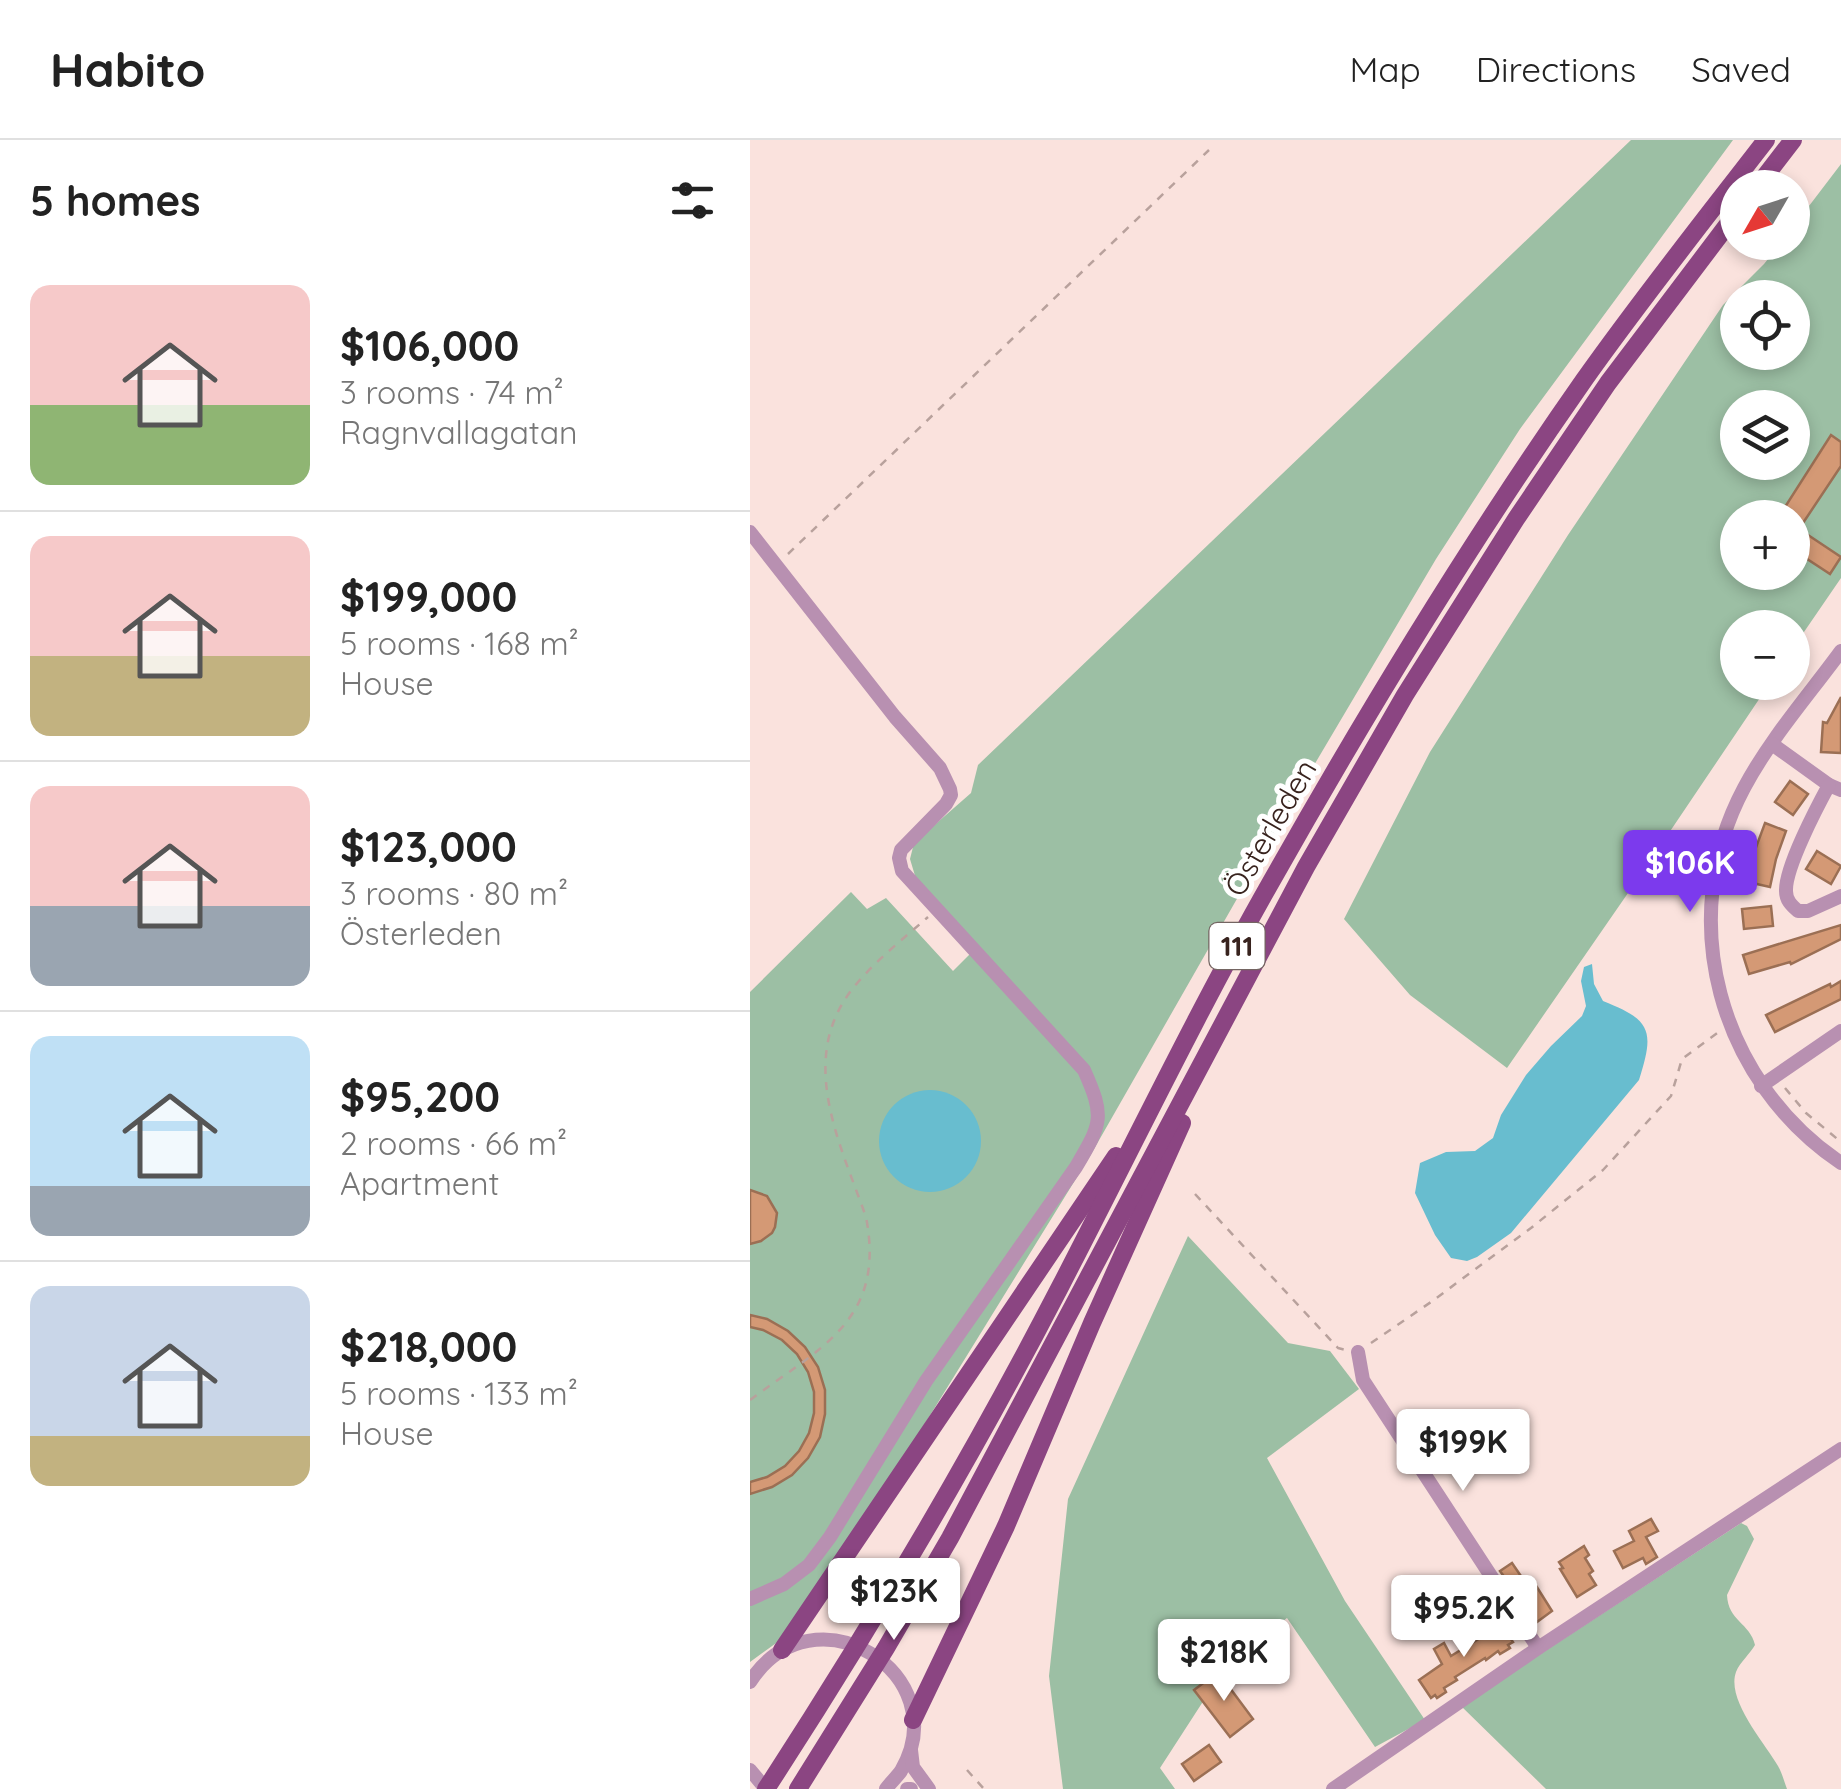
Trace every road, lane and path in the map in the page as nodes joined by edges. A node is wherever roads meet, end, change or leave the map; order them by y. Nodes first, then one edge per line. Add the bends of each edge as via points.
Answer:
1 (1766, 140) edge
2 (1793, 140) edge
3 (1209, 150) dead end
4 (1770, 170) edge
5 (1720, 236) edge
6 (750, 532) edge
7 (776, 566) junction
8 (1841, 652) edge
9 (1772, 744) junction
10 (1835, 787) edge
11 (1841, 896) edge
12 (936, 909) junction
13 (1231, 1007) junction
14 (1730, 1024) junction
15 (1841, 1032) edge
16 (1776, 1075) junction
17 (1761, 1086) junction
18 (1154, 1102) junction
19 (1841, 1142) edge
20 (1841, 1163) edge
21 (1194, 1194) dead end
22 (1358, 1352) junction
23 (750, 1400) edge
24 (1841, 1449) edge
25 (750, 1598) edge
26 (1538, 1648) junction
27 (782, 1650) junction
28 (755, 1668) edge
29 (750, 1682) edge
30 (912, 1720) junction
31 (910, 1748) junction
32 (967, 1770) dead end
33 (760, 1782) edge
34 (798, 1789) edge
35 (886, 1789) edge
36 (929, 1789) edge
37 (984, 1789) edge
38 (1333, 1789) edge

1 - 18 main road, Österleden / 111 via 1585,378 1458,570 1269,885
2 - 4 main road
3 - 7 path
5 - 13 main road, Österleden / 111 via 1608,383 1506,535 1306,867
6 - 7 street
7 - 12 street via 948,783 946,804 899,855 902,871
8 - 9 street
9 - 10 street
9 - 14 street via 1734,810 1715,872 1712,944
10 - 11 street via 1806,829 1786,888 1798,911
12 - 23 path via 846,998 826,1055 830,1113 869,1233 867,1283 840,1332
12 - 25 street via 1084,1070 1099,1104 1095,1136 926,1381 819,1551 784,1584
13 - 30 main road via 1006,1526
13 - 34 main road, Österleden / 111 via 950,1538
14 - 17 street
14 - 22 path via 1682,1058 1671,1096 1604,1170
15 - 16 street
16 - 17 street
16 - 19 path
17 - 20 street via 1804,1136
18 - 27 main road
18 - 33 main road, Österleden / 111 via 935,1514 841,1674
21 - 22 path via 1338,1348
22 - 26 street via 1363,1380
24 - 26 street
26 - 38 street
27 - 28 street
27 - 30 street via 825,1638 871,1651 904,1688
28 - 29 street
30 - 31 street
31 - 35 street
31 - 36 street via 912,1767
32 - 37 path

